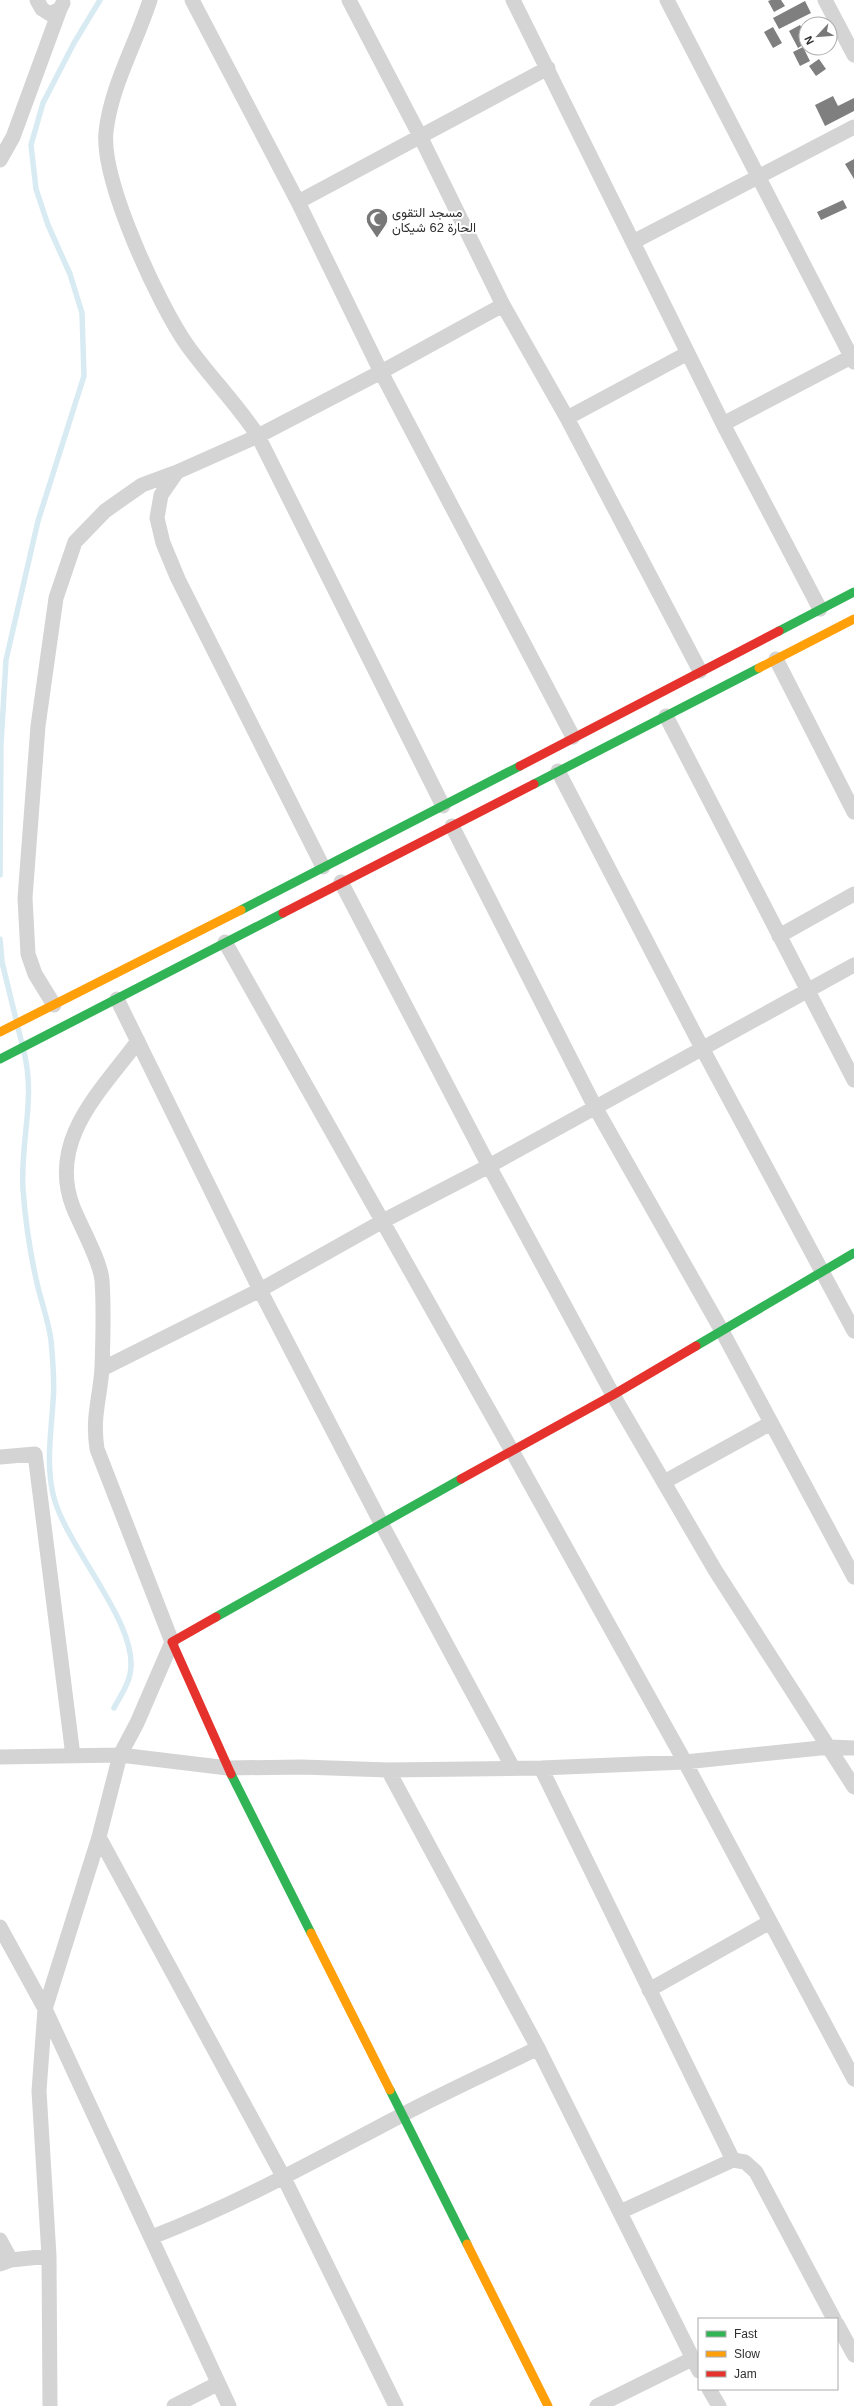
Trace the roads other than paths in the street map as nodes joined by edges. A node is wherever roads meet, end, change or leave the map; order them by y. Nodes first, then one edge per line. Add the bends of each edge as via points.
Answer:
1 (38, 0) edge
2 (150, 0) edge
3 (192, 0) edge
4 (350, 0) edge
5 (513, 0) edge
6 (667, 0) edge
7 (825, 0) edge
8 (62, 5) edge
9 (854, 55) edge
10 (548, 68) junction
11 (854, 127) edge
12 (420, 136) junction
13 (0, 160) edge
14 (758, 177) junction
15 (298, 202) junction
16 (633, 242) junction
17 (503, 305) junction
18 (688, 353) junction
19 (853, 360) edge
20 (381, 372) junction
21 (567, 418) junction
22 (723, 424) junction
23 (258, 436) junction
24 (177, 472) junction
25 (854, 592) edge
26 (820, 610) junction
27 (854, 619) edge
28 (776, 659) junction
29 (700, 671) junction
30 (666, 716) junction
31 (573, 737) junction
32 (558, 771) junction
33 (443, 806) junction
34 (854, 812) edge
35 (452, 826) junction
36 (323, 867) junction
37 (341, 882) junction
38 (854, 894) edge
39 (779, 936) junction
40 (225, 942) junction
41 (854, 965) edge
42 (807, 990) junction
43 (117, 999) junction
44 (54, 1005) junction
45 (0, 1032) edge
46 (138, 1041) junction
47 (702, 1048) junction
48 (1, 1059) edge
49 (854, 1080) edge
50 (595, 1107) junction
51 (489, 1166) junction
52 (382, 1221) junction
53 (854, 1253) edge
54 (822, 1273) junction
55 (260, 1290) junction
56 (722, 1331) junction
57 (854, 1331) edge
58 (102, 1369) junction
59 (613, 1395) junction
60 (771, 1423) junction
61 (512, 1451) junction
62 (0, 1457) edge
63 (664, 1482) junction
64 (381, 1523) junction
65 (854, 1577) edge
66 (172, 1642) junction
67 (830, 1747) junction
68 (854, 1748) edge
69 (120, 1755) junction
70 (73, 1756) junction
71 (0, 1757) edge
72 (685, 1762) junction
73 (228, 1768) junction
74 (513, 1768) junction
75 (541, 1768) junction
76 (388, 1770) junction
77 (854, 1787) edge
78 (99, 1837) junction
79 (770, 1922) junction
80 (0, 1927) edge
81 (649, 1990) junction
82 (45, 2009) junction
83 (538, 2048) junction
84 (854, 2079) edge
85 (402, 2115) junction
86 (732, 2160) junction
87 (284, 2178) junction
88 (620, 2212) junction
89 (152, 2237) junction
90 (0, 2240) edge
91 (49, 2256) junction
92 (5, 2262) edge
93 (833, 2318) edge
94 (838, 2326) edge
95 (854, 2356) edge
96 (696, 2365) edge
97 (217, 2384) junction
98 (710, 2390) edge
99 (50, 2406) edge
100 (174, 2406) edge
101 (229, 2406) edge
102 (396, 2406) edge
103 (548, 2406) edge
104 (597, 2406) edge
105 (719, 2406) edge

1 - 8 street via 42,9 50,14
2 - 23 street via 116,90 110,114 106,134 110,172 137,247 162,303 187,345 236,403
3 - 15 street
4 - 12 street
5 - 10 street
6 - 14 street
7 - 9 street
8 - 13 street via 13,137
10 - 12 street
10 - 16 street
11 - 14 street
12 - 15 street
12 - 17 street
14 - 16 street
14 - 19 street
15 - 20 street
16 - 18 street
17 - 20 street
17 - 21 street
18 - 21 street
18 - 22 street
19 - 22 street
20 - 23 street
20 - 31 street
21 - 29 street
22 - 26 street
23 - 24 street
23 - 33 street
24 - 36 street via 161,495 157,518 163,543 206,636
24 - 44 street via 142,486 100,516 75,542 56,598 38,726 25,898 28,954 35,974
25 - 26 main road
26 - 29 main road
27 - 28 main road
28 - 30 main road
28 - 34 street
29 - 31 main road
30 - 32 main road
30 - 39 street
31 - 33 main road
32 - 35 main road
32 - 47 street
33 - 36 main road
35 - 37 main road
35 - 50 street
36 - 44 main road
37 - 40 main road
37 - 51 street
38 - 39 street
39 - 42 street
40 - 43 main road
40 - 52 street
41 - 42 street
42 - 47 street
42 - 49 street
43 - 46 street
43 - 48 main road
44 - 45 main road
46 - 55 street
46 - 58 street via 84,1112 72,1135 67,1154 66,1177 72,1205 98,1262 102,1279
47 - 50 street
47 - 54 street
50 - 51 street
50 - 56 street
51 - 52 street
51 - 59 street
52 - 55 street
52 - 61 street
53 - 54 main road
54 - 56 main road
54 - 57 street
55 - 58 street
55 - 64 street
56 - 59 main road
56 - 60 street
58 - 66 street via 94,1427 97,1449
59 - 61 main road
59 - 63 street
60 - 63 street
60 - 65 street
61 - 64 main road
61 - 72 street
62 - 70 street via 35,1454
63 - 67 street via 715,1570
64 - 66 main road
64 - 74 street
66 - 69 street via 137,1723
66 - 73 main road
67 - 68 street
67 - 72 street
67 - 77 street
69 - 70 street
69 - 73 street
69 - 78 street
70 - 71 street
72 - 75 street
72 - 79 street
73 - 76 street
73 - 85 main road
74 - 75 street
74 - 76 street
75 - 81 street
76 - 83 street
78 - 82 street
78 - 87 street
79 - 81 street
79 - 84 street
80 - 82 street
81 - 86 street
82 - 89 street
82 - 91 street via 39,2091
83 - 85 street
83 - 88 street
85 - 87 street
85 - 103 main road
86 - 88 street
86 - 93 street via 744,2162 756,2172
87 - 89 street via 204,2217
87 - 102 street
88 - 96 street
89 - 97 street
90 - 92 street
91 - 92 street
91 - 99 street
94 - 95 street
96 - 104 street
97 - 100 street
97 - 101 street
98 - 105 street

